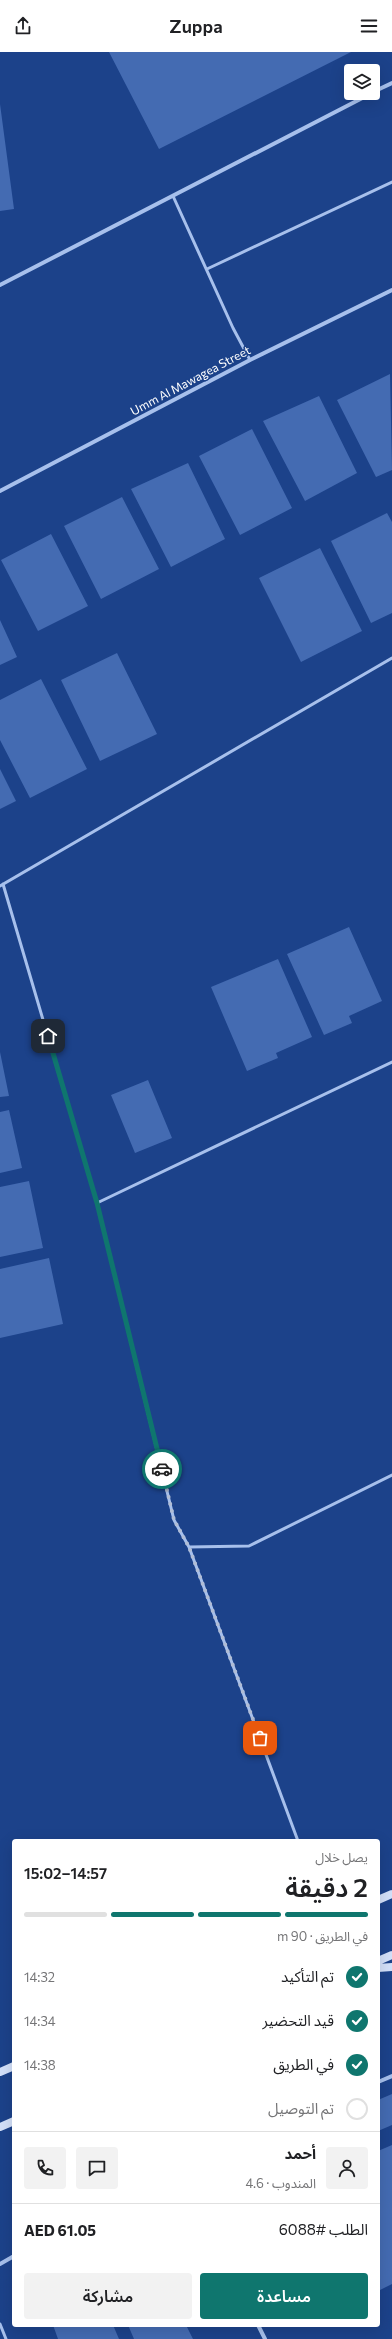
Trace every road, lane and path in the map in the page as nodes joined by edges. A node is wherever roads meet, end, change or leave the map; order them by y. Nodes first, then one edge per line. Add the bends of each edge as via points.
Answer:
1 (392, 82) edge
2 (380, 89) edge
3 (358, 100) edge
4 (392, 182) edge
5 (173, 196) junction
6 (207, 269) junction
7 (0, 285) edge
8 (392, 290) edge
9 (250, 360) junction
10 (0, 491) edge
11 (392, 658) edge
12 (1, 885) edge
13 (392, 1062) edge
14 (97, 1203) junction
15 (392, 1475) edge
16 (189, 1547) junction
17 (297, 1839) edge
18 (392, 1894) edge
19 (380, 1899) edge
20 (392, 1955) edge
21 (380, 1960) edge
22 (392, 1967) edge
23 (380, 1968) edge
24 (12, 2067) edge
25 (0, 2072) edge
26 (392, 2076) edge
27 (380, 2081) edge
28 (12, 2122) edge
29 (0, 2127) edge
30 (12, 2257) edge
31 (0, 2264) edge
32 (0, 2324) edge
33 (259, 2327) edge
34 (6, 2339) edge
35 (265, 2339) edge

1 - 2 street
3 - 5 street
4 - 6 lane
5 - 6 lane
5 - 7 street
6 - 9 lane
8 - 9 street, Umm Al Mawagea Street
9 - 10 street, Umm Al Mawagea Street
11 - 12 lane
12 - 14 lane
13 - 14 lane
14 - 16 lane via 174,1520
15 - 16 lane via 249,1546
16 - 17 lane
18 - 19 street
20 - 21 street
22 - 23 street
24 - 25 street
26 - 27 street
28 - 29 street
30 - 31 street
32 - 34 lane
33 - 35 street

